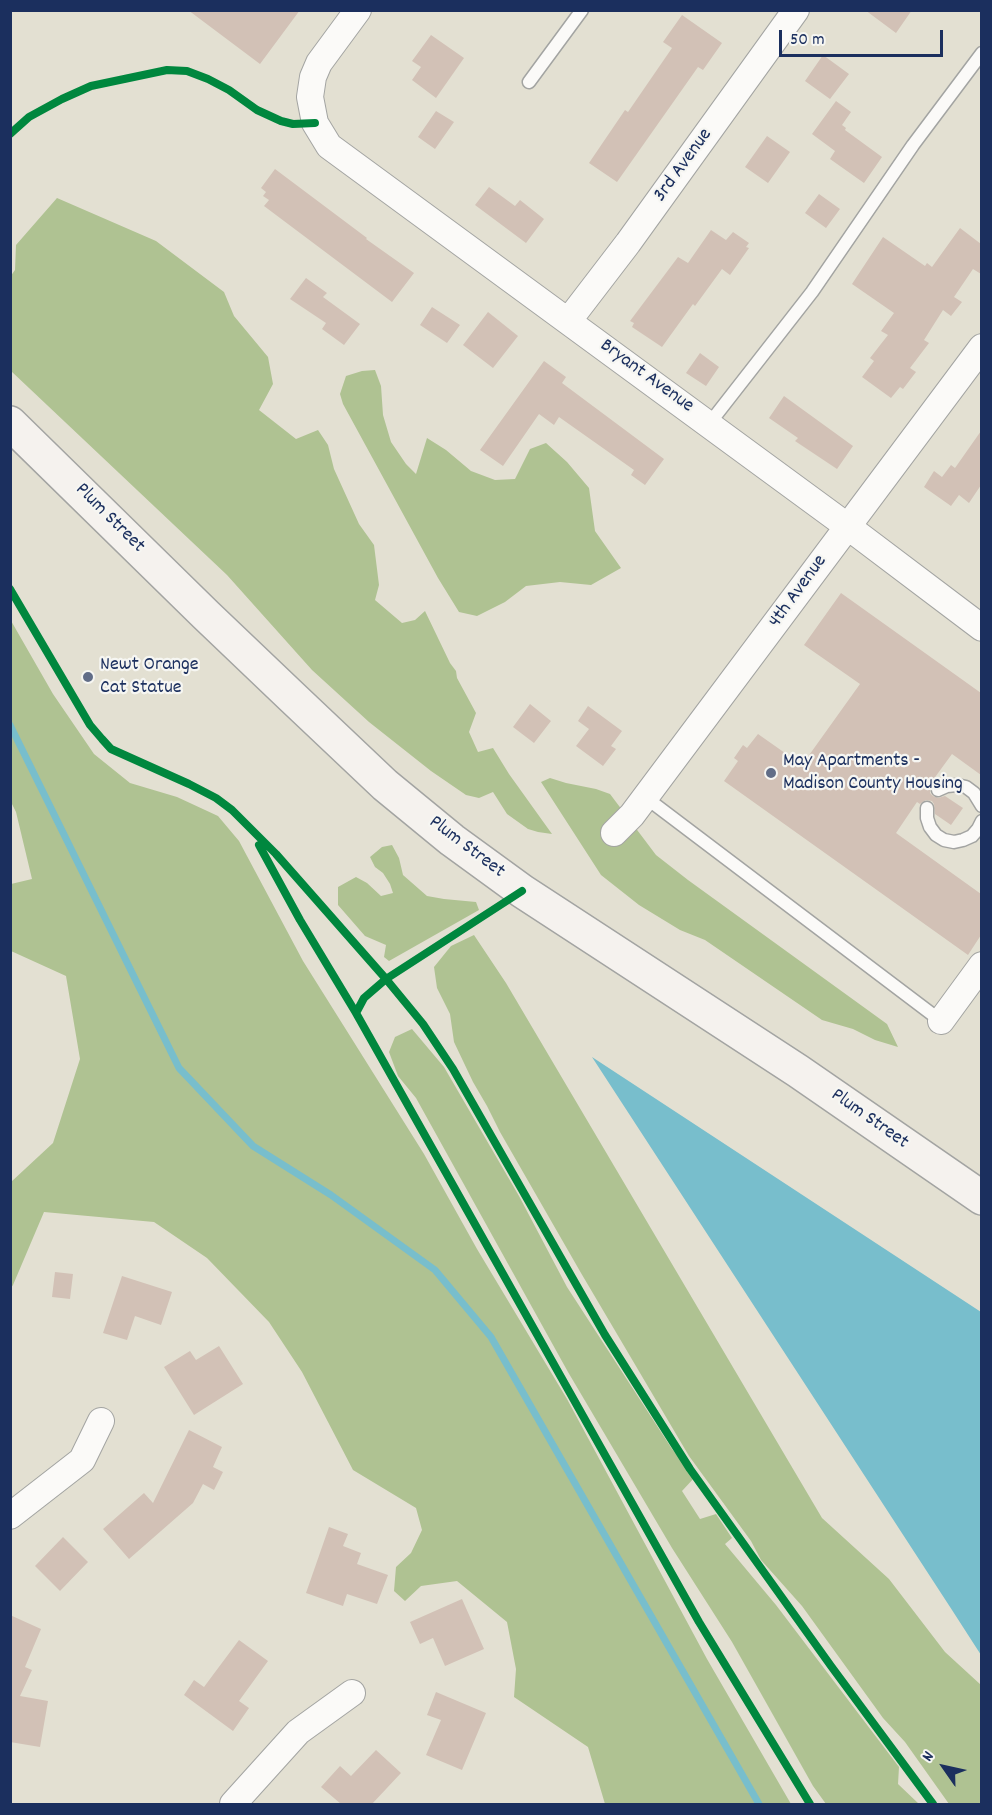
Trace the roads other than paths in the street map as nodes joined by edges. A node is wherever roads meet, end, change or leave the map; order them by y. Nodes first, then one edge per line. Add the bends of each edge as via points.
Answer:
1 (358, 10) edge
2 (582, 10) edge
3 (796, 10) edge
4 (981, 52) edge
5 (530, 82) dead end
6 (569, 320) junction
7 (981, 347) edge
8 (10, 423) edge
9 (709, 424) junction
10 (847, 526) junction
11 (981, 628) edge
12 (938, 790) dead end
13 (645, 798) junction
14 (981, 806) edge
15 (927, 808) dead end
16 (980, 827) edge
17 (614, 833) dead end
18 (981, 965) edge
19 (941, 1021) joint
20 (981, 1198) edge
21 (101, 1420) dead end
22 (10, 1516) edge
23 (352, 1693) dead end
24 (233, 1804) edge

1 - 6 street, Bryant Avenue via 313,76 310,97 315,123 329,146
2 - 5 lane
3 - 6 street, 3rd Avenue
4 - 9 lane via 812,292
6 - 9 street, Bryant Avenue
7 - 10 street, 4th Avenue
8 - 20 main road, Plum Street via 385,785 452,840 522,891 798,1071
9 - 10 street, Bryant Avenue
10 - 11 street, Bryant Avenue
10 - 13 street, 4th Avenue
12 - 14 lane via 947,786 966,787
13 - 17 street, 4th Avenue
13 - 19 lane
15 - 16 lane via 930,827 944,840 963,840
18 - 19 street
21 - 22 street via 82,1460
23 - 24 street via 298,1732

